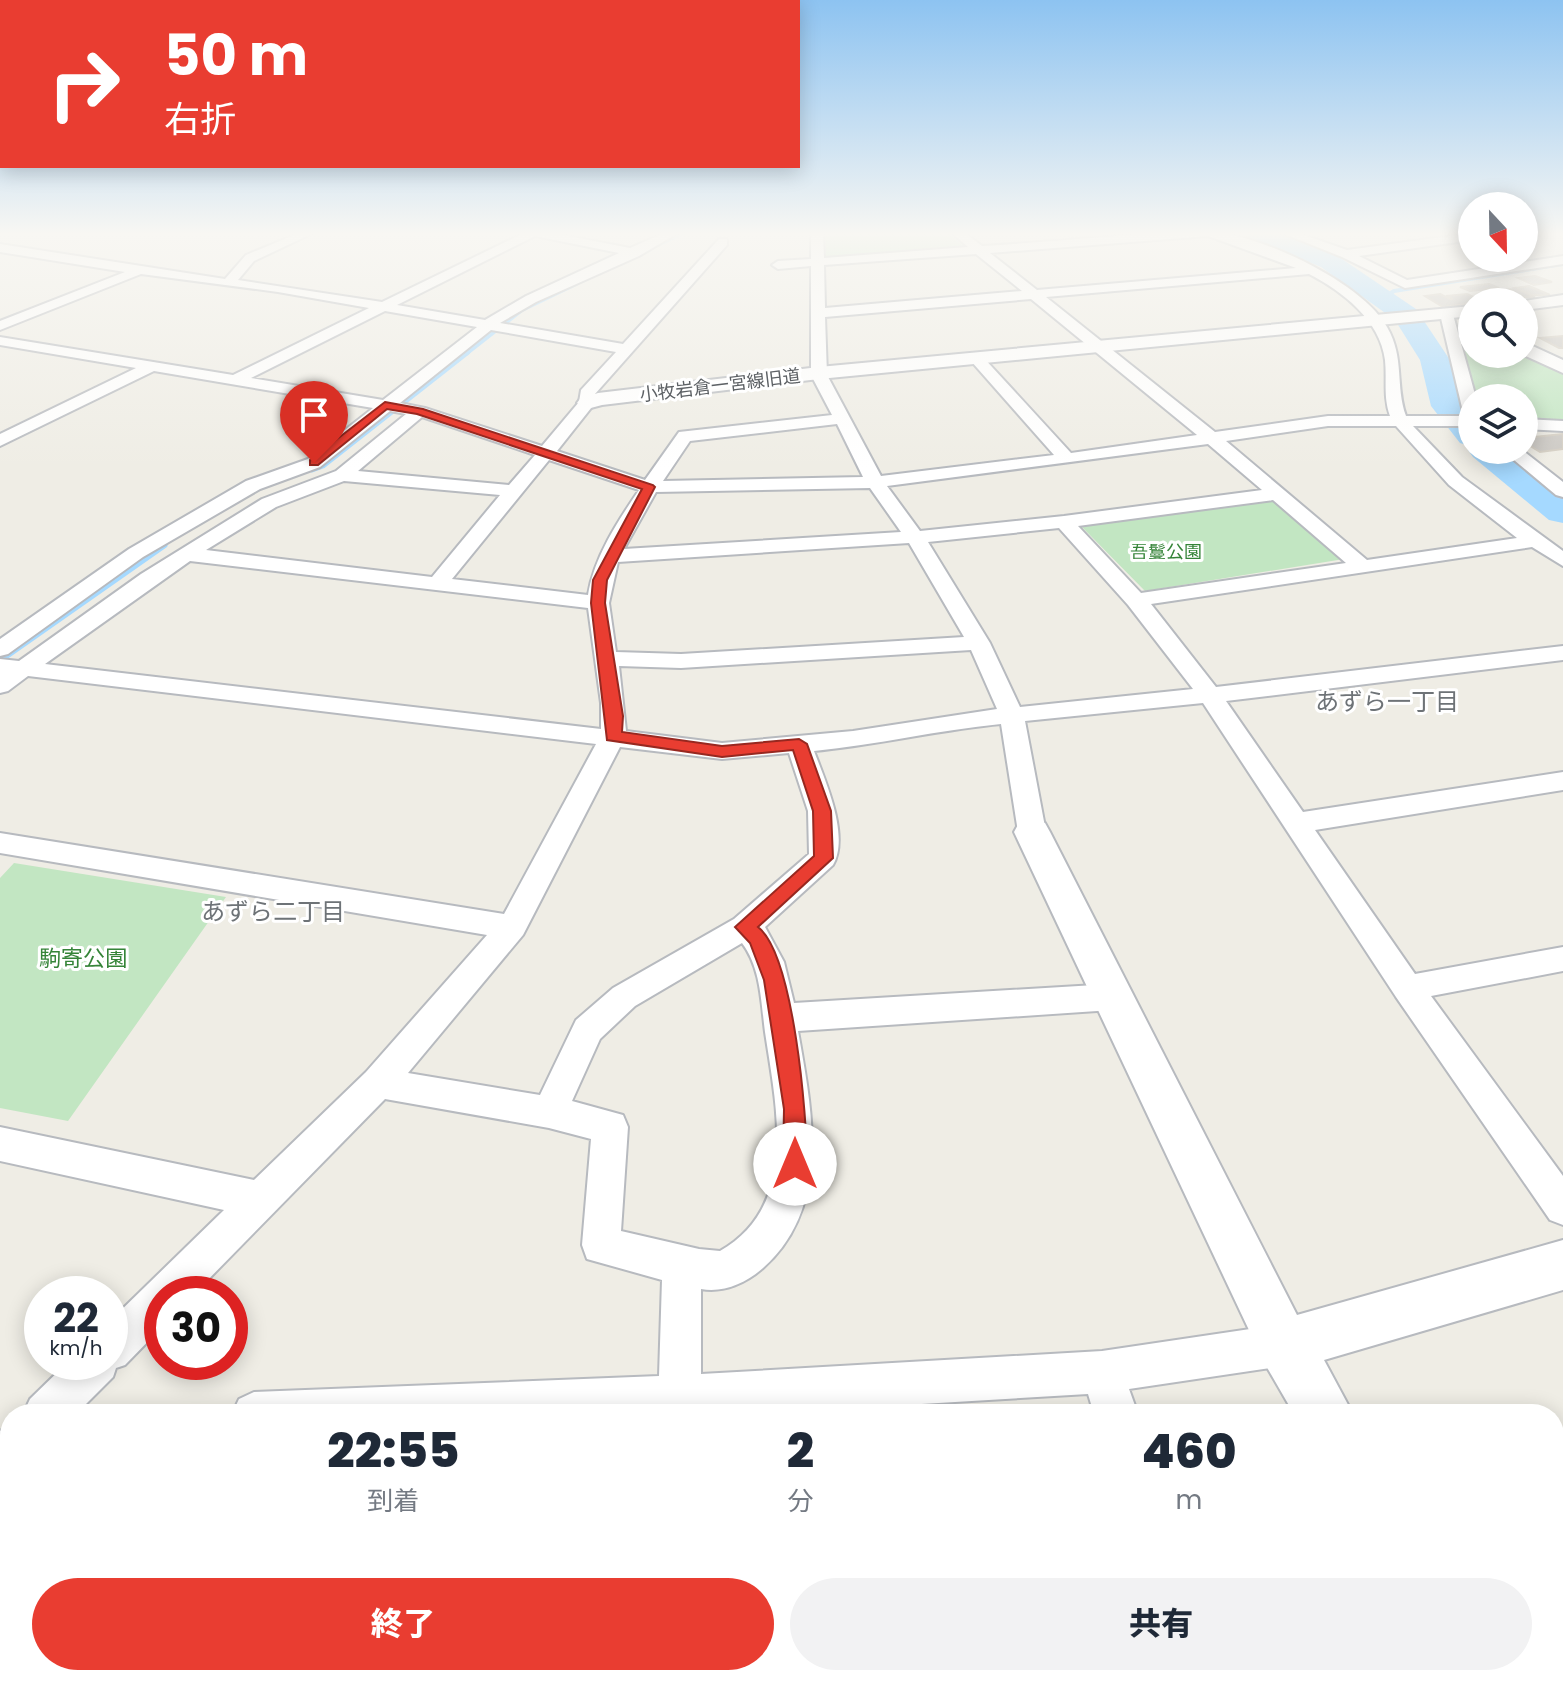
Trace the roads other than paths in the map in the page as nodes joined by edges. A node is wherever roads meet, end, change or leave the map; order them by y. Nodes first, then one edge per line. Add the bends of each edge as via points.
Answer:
1 (36, 312) edge
2 (372, 312) edge
3 (408, 312) edge
4 (515, 312) edge
5 (660, 312) edge
6 (835, 312) edge
7 (1056, 312) edge
8 (1372, 312) edge
9 (818, 313) joint
10 (1452, 313) edge
11 (1382, 319) junction
12 (0, 326) edge
13 (496, 327) junction
14 (0, 341) edge
15 (1098, 346) junction
16 (626, 349) junction
17 (1538, 355) edge
18 (976, 358) junction
19 (153, 366) junction
20 (1563, 367) edge
21 (819, 373) junction
22 (235, 380) junction
23 (1465, 384) edge
24 (587, 403) junction
25 (388, 406) junction
26 (414, 410) junction
27 (841, 419) junction
28 (1458, 420) edge
29 (1400, 421) junction
30 (1538, 425) edge
31 (1563, 426) edge
32 (4, 436) edge
33 (1213, 439) junction
34 (545, 452) junction
35 (1067, 459) junction
36 (1529, 464) edge
37 (342, 475) junction
38 (875, 482) junction
39 (649, 487) junction
40 (513, 491) junction
41 (1563, 491) edge
42 (1278, 494) junction
43 (1064, 522) junction
44 (915, 537) junction
45 (1535, 541) junction
46 (186, 554) junction
47 (612, 556) junction
48 (1563, 560) edge
49 (1363, 567) junction
50 (437, 584) junction
51 (1136, 600) junction
52 (598, 603) junction
53 (979, 643) junction
54 (1563, 653) edge
55 (607, 659) junction
56 (7, 667) edge
57 (1210, 695) junction
58 (1012, 715) junction
59 (613, 736) junction
60 (799, 744) junction
61 (1563, 781) edge
62 (1296, 823) junction
63 (1032, 832) joint
64 (6, 851) edge
65 (512, 927) junction
66 (745, 927) junction
67 (1563, 959) edge
68 (1407, 988) junction
69 (1112, 997) junction
70 (780, 1018) junction
71 (378, 1083) junction
72 (549, 1112) junction
73 (0, 1144) edge
74 (261, 1200) junction
75 (1563, 1207) edge
76 (682, 1264) junction
77 (1563, 1265) edge
78 (184, 1276) edge
79 (144, 1316) edge
80 (128, 1332) edge
81 (1284, 1345) junction
82 (1102, 1372) junction
83 (80, 1380) edge
84 (55, 1404) edge
85 (679, 1404) edge
86 (692, 1404) edge
87 (1113, 1404) edge
88 (1319, 1404) edge

1 - 12 street
2 - 22 street
3 - 13 street
4 - 13 street
5 - 16 street
6 - 9 street
7 - 15 street
8 - 11 street
9 - 21 street
10 - 11 street, 小牧岩倉一宮線旧道
10 - 23 street
11 - 15 street, 小牧岩倉一宮線旧道
11 - 29 street
13 - 16 street
13 - 25 street
14 - 19 street
15 - 18 street, 小牧岩倉一宮線旧道
15 - 33 street
16 - 24 street via 587,393
17 - 20 street
18 - 21 street, 小牧岩倉一宮線旧道
18 - 35 street
19 - 22 street
19 - 32 street
21 - 24 street, 小牧岩倉一宮線旧道
21 - 27 street
22 - 25 street
24 - 34 street
25 - 26 street
25 - 56 street via 314,463 253,485 141,550
26 - 34 street
26 - 37 street
27 - 38 street
27 - 39 street via 685,436
28 - 29 street
29 - 33 street via 1328,421
29 - 45 street via 1452,478
30 - 31 street
33 - 35 street
33 - 42 street
34 - 39 street
34 - 40 street
35 - 38 street
36 - 41 street
37 - 40 street
37 - 46 street via 269,503
38 - 39 street
38 - 44 street
39 - 47 street
40 - 50 street
42 - 43 street
42 - 49 street
43 - 44 street
43 - 51 street
44 - 47 street
44 - 53 street
45 - 48 street
45 - 49 street
46 - 50 street
46 - 56 street
47 - 52 street via 600,580
49 - 51 street
50 - 52 street
51 - 57 street
52 - 55 street
53 - 55 street via 681,661
53 - 58 street
54 - 57 street
55 - 59 street
56 - 59 street
57 - 58 street
57 - 62 street
58 - 60 street
58 - 63 street
59 - 60 street via 722,751
59 - 65 street
60 - 66 street via 822,811 823,858
61 - 62 street
62 - 68 street
63 - 69 street
64 - 65 street
65 - 71 street
66 - 70 street via 758,938 774,980
66 - 72 street via 624,997 588,1030
67 - 68 street
68 - 75 street
69 - 70 street
69 - 81 street
70 - 76 street via 795,1109 795,1164 781,1219 750,1256 718,1272
71 - 72 street
71 - 74 street
72 - 76 street via 610,1127 601,1245
73 - 74 street
74 - 78 street
76 - 85 street
77 - 81 street
79 - 80 street
81 - 82 street
81 - 88 street
82 - 86 street
82 - 87 street
83 - 84 street

